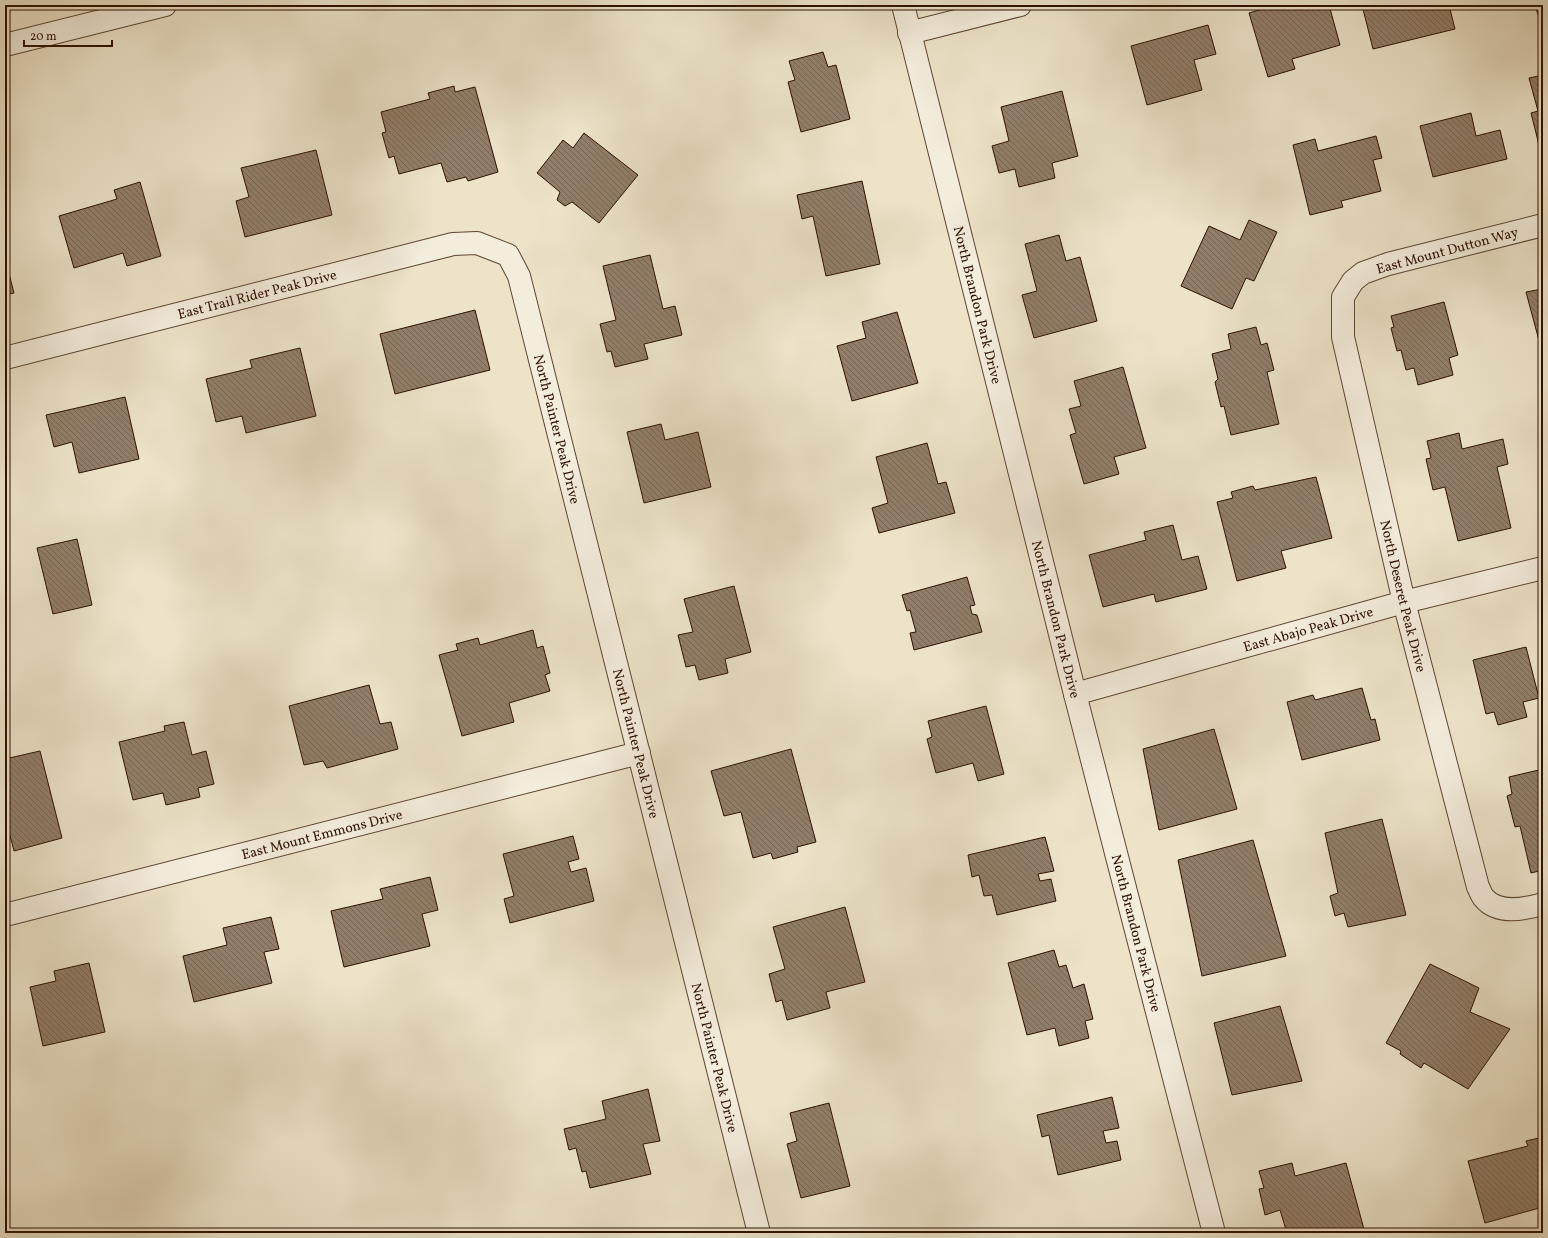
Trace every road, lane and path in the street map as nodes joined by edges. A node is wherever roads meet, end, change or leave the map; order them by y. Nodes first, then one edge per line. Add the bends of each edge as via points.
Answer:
1 (165, 5) edge
2 (903, 5) edge
3 (1020, 5) edge
4 (909, 33) junction
5 (5, 45) edge
6 (1543, 225) edge
7 (508, 255) joint
8 (1353, 281) joint
9 (5, 358) edge
10 (1543, 568) edge
11 (1404, 602) junction
12 (1075, 694) junction
13 (639, 753) junction
14 (1543, 904) edge
15 (5, 915) edge
16 (759, 1233) edge
17 (1214, 1233) edge

1 - 5 street
2 - 4 street, North Brandon Park Drive
3 - 4 street
4 - 12 street, North Brandon Park Drive
6 - 8 street, East Mount Dutton Way via 1374,268
7 - 9 street, East Trail Rider Peak Drive via 477,243 453,244
7 - 13 street, North Painter Peak Drive via 519,276
8 - 11 street, North Deseret Peak Drive via 1343,297 1343,337
10 - 11 street, East Abajo Peak Drive
11 - 12 street, East Abajo Peak Drive
11 - 14 street, North Deseret Peak Drive via 1478,887 1484,898 1494,905 1509,909 1524,909
12 - 17 street, North Brandon Park Drive
13 - 15 street, East Mount Emmons Drive
13 - 16 street, North Painter Peak Drive

